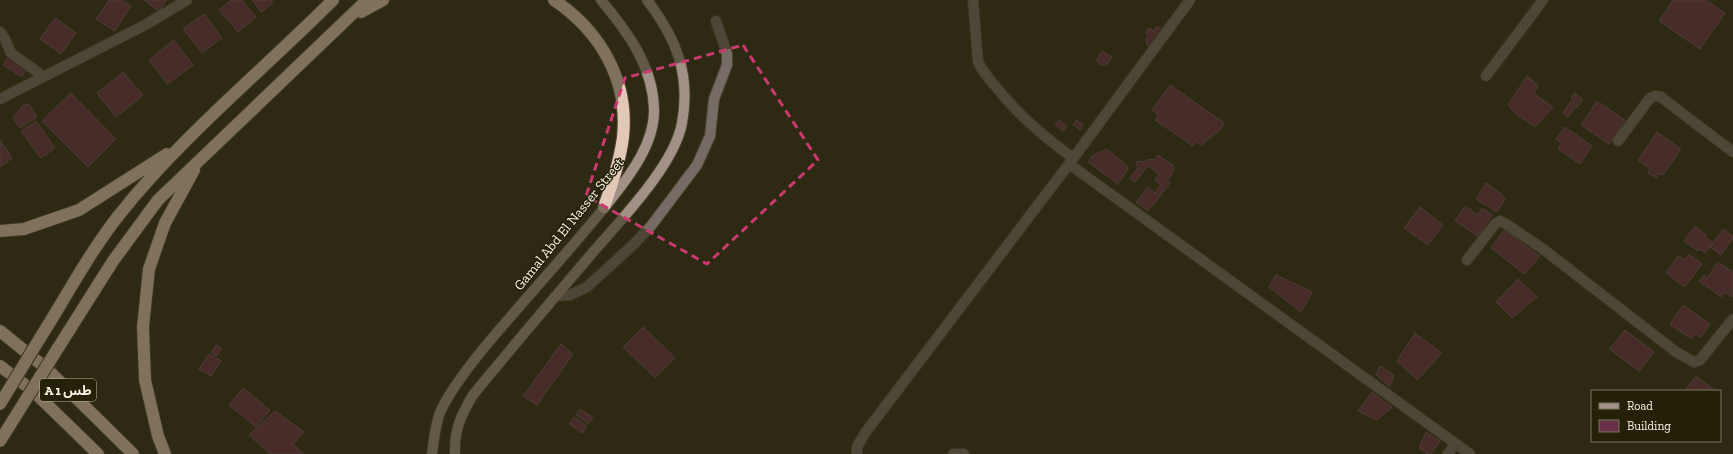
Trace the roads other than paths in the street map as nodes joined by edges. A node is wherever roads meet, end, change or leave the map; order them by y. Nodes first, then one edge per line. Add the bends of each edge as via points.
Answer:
1 (187, 0) edge
2 (334, 0) edge
3 (368, 0) edge
4 (383, 0) edge
5 (554, 0) edge
6 (601, 0) edge
7 (647, 0) edge
8 (973, 0) edge
9 (1190, 0) edge
10 (1543, 0) edge
11 (716, 21) dead end
12 (345, 22) junction
13 (0, 32) edge
14 (43, 76) junction
15 (1486, 76) dead end
16 (0, 99) edge
17 (1618, 141) dead end
18 (183, 144) junction
19 (1733, 152) edge
20 (200, 158) junction
21 (1071, 161) junction
22 (604, 207) junction
23 (0, 231) edge
24 (1467, 260) dead end
25 (556, 296) junction
26 (1733, 319) edge
27 (0, 331) edge
28 (0, 366) edge
29 (0, 404) edge
30 (0, 442) edge
31 (1455, 444) junction
32 (98, 454) edge
33 (133, 454) edge
34 (165, 454) edge
35 (432, 454) edge
36 (455, 454) edge
37 (858, 454) edge
38 (953, 454) edge
39 (964, 454) edge
40 (1448, 454) edge
41 (1470, 454) edge

1 - 14 street via 145,26
2 - 18 highway
3 - 12 highway
4 - 12 highway
5 - 22 highway via 569,10 603,48 621,92 624,114 623,137 618,165
6 - 22 main road, Gamal Abd El Nasser Street via 635,45 652,88 654,110 644,150 625,181
7 - 25 main road via 675,44 685,86 682,124 668,159 640,197
8 - 21 street via 978,62 982,71 1007,102
9 - 21 street
10 - 15 street
11 - 25 street via 727,54 727,65 714,99 708,141 697,166 634,244 587,287
12 - 20 highway
13 - 14 street via 11,53
14 - 16 street
17 - 19 street via 1650,98 1655,96 1674,105
18 - 23 highway via 79,210 24,229
18 - 29 highway, bridge via 118,216
20 - 30 highway, bridge via 158,200 135,229
20 - 34 highway via 165,223 149,269 143,327 145,380 158,436
21 - 31 street
21 - 37 street via 865,433 858,443
22 - 35 main road, Gamal Abd El Nasser Street via 484,348 460,381 441,410 434,430
24 - 26 street via 1500,221 1543,249 1676,352 1694,362 1700,360
25 - 36 main road via 473,395 462,414 454,439
27 - 33 highway, A 1 طس via 47,369
28 - 32 highway via 33,391
31 - 40 street
31 - 41 street
38 - 39 street

